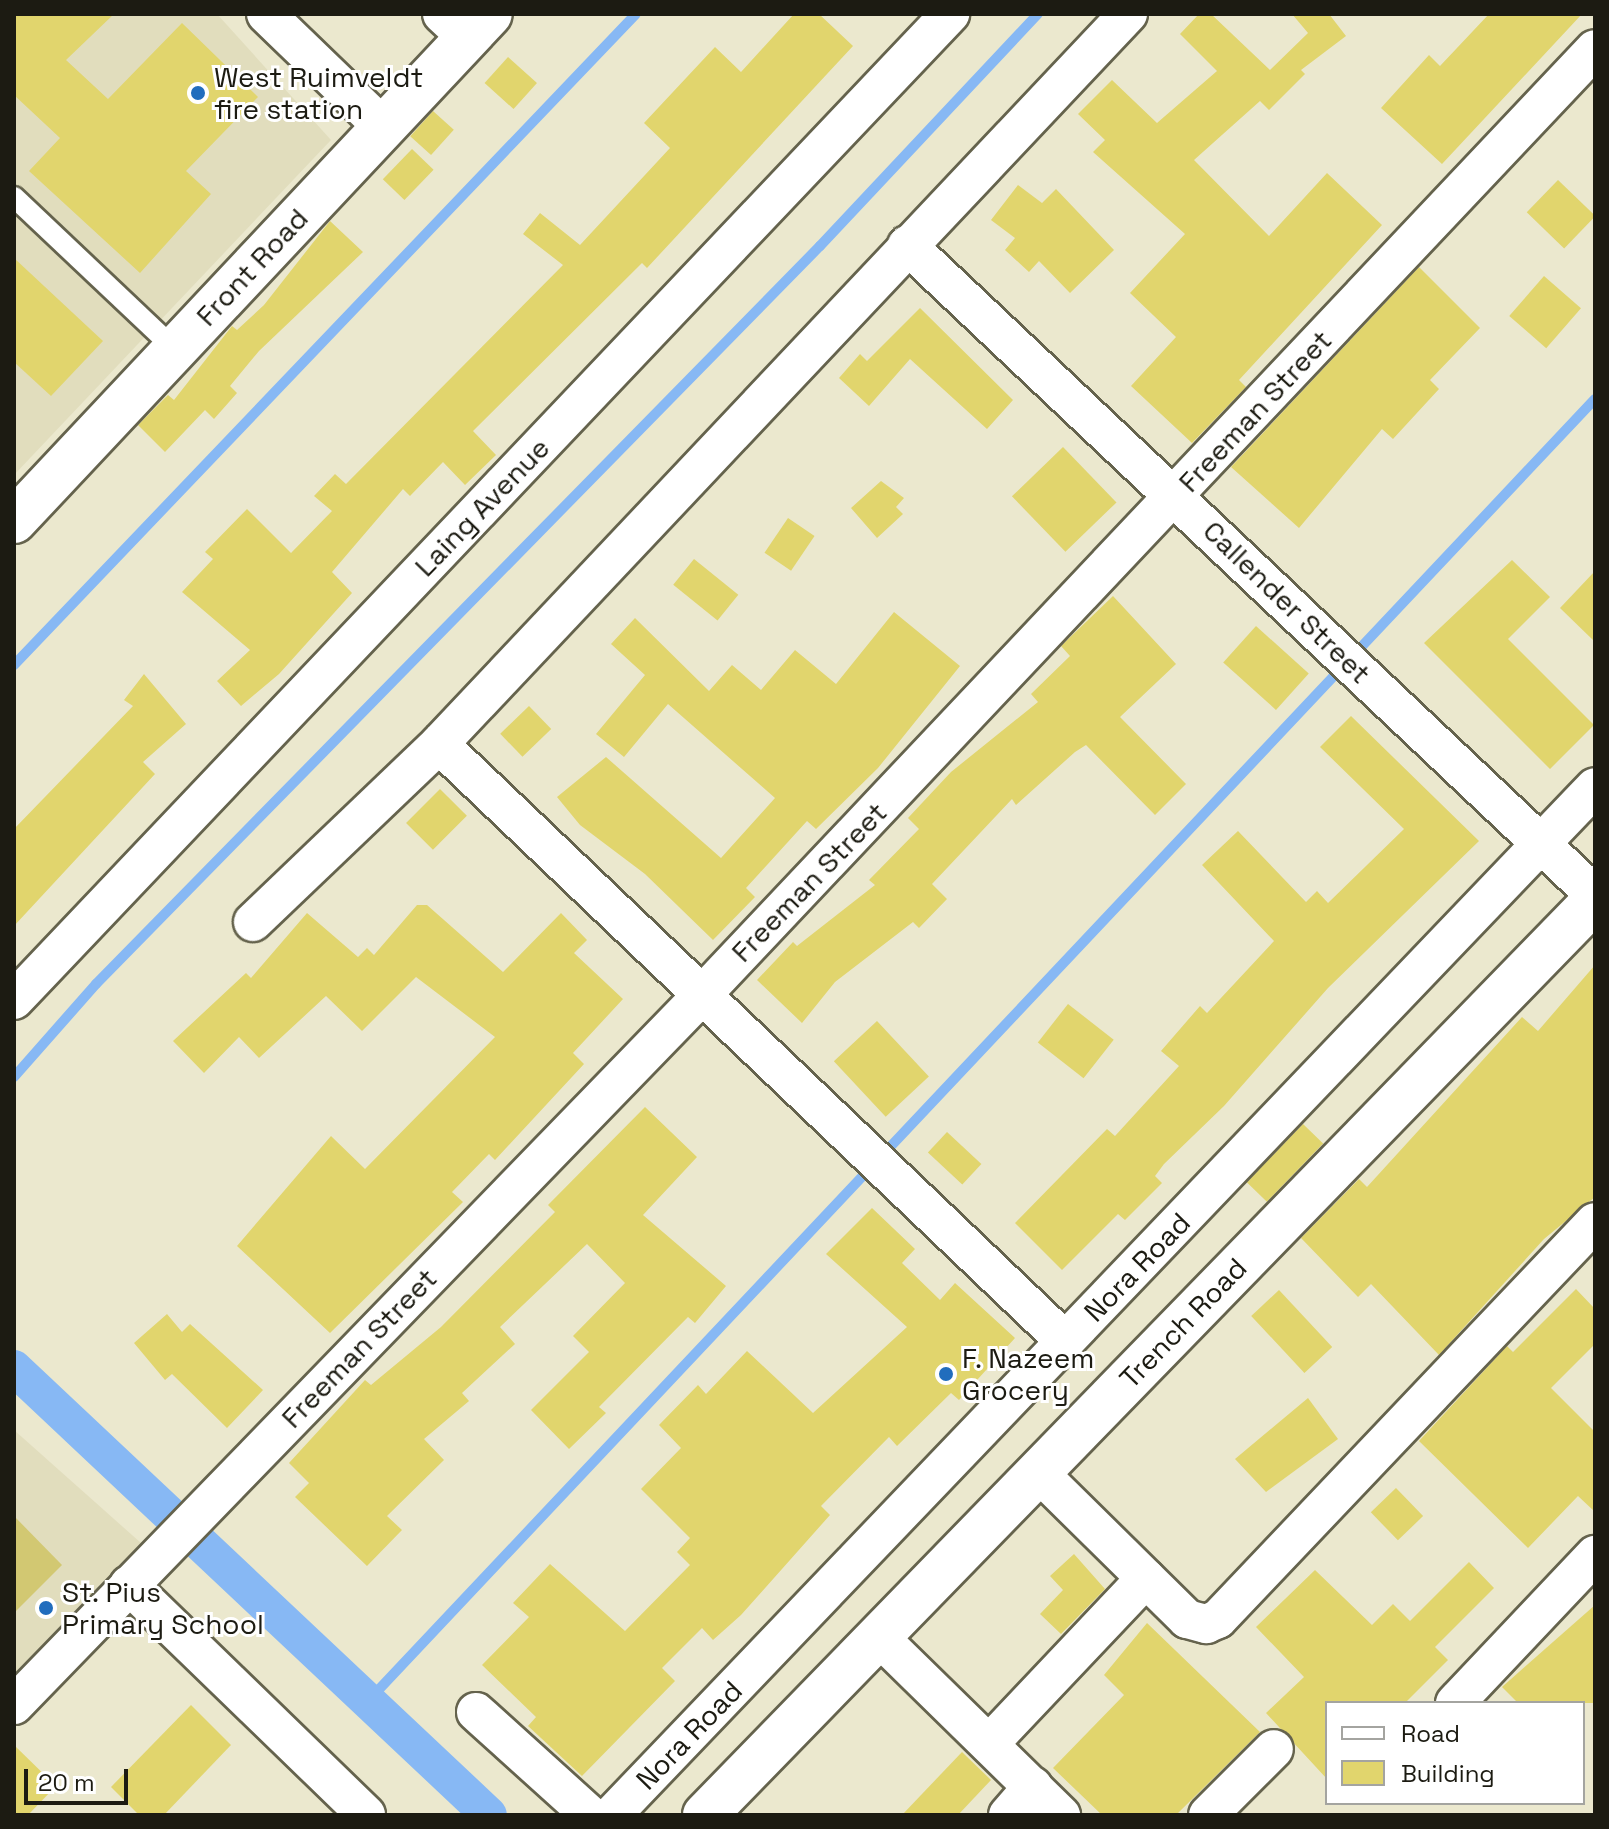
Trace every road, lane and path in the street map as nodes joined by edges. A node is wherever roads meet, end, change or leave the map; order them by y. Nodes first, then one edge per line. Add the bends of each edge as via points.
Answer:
1 (266, 14) edge
2 (950, 14) edge
3 (1128, 14) edge
4 (467, 22) edge
5 (1595, 49) edge
6 (383, 127) junction
7 (14, 197) edge
8 (907, 245) junction
9 (175, 349) junction
10 (1175, 497) junction
11 (17, 511) edge
12 (439, 744) junction
13 (1595, 787) edge
14 (1541, 844) junction
15 (1595, 898) edge
16 (253, 922) dead end
17 (701, 996) junction
18 (14, 1000) edge
19 (1595, 1222) edge
20 (1065, 1341) junction
21 (1039, 1473) junction
22 (1595, 1555) edge
23 (1146, 1578) junction
24 (129, 1585) junction
25 (879, 1637) junction
26 (1457, 1701) edge
27 (14, 1705) edge
28 (476, 1712) dead end
29 (989, 1744) junction
30 (1274, 1749) dead end
31 (1033, 1786) junction
32 (366, 1815) edge
33 (590, 1815) edge
34 (612, 1815) edge
35 (705, 1815) edge
36 (1008, 1815) edge
37 (1061, 1815) edge
38 (1208, 1815) edge

1 - 6 street
2 - 18 street, Laing Avenue
3 - 8 street
4 - 6 street, Front Road
5 - 10 street, Freeman Street
6 - 9 street, Front Road
7 - 9 lane
8 - 10 street, Callender Street
8 - 12 street via 723,449
9 - 11 street, Front Road
10 - 14 street, Callender Street
10 - 17 street, Freeman Street
12 - 16 street
12 - 17 street
13 - 14 street, Nora Road
14 - 15 street, Callender Street
14 - 20 street, Nora Road
15 - 21 street, Trench Road
17 - 20 street
17 - 24 street, Freeman Street
19 - 23 street via 1229,1610 1196,1624
20 - 34 street, Nora Road
21 - 23 street
21 - 25 street, Trench Road
22 - 26 street
23 - 29 street
24 - 27 street, Freeman Street
24 - 32 street
25 - 29 street
25 - 35 street, Trench Road
28 - 33 street
29 - 31 street
30 - 38 street
31 - 36 street
31 - 37 street

